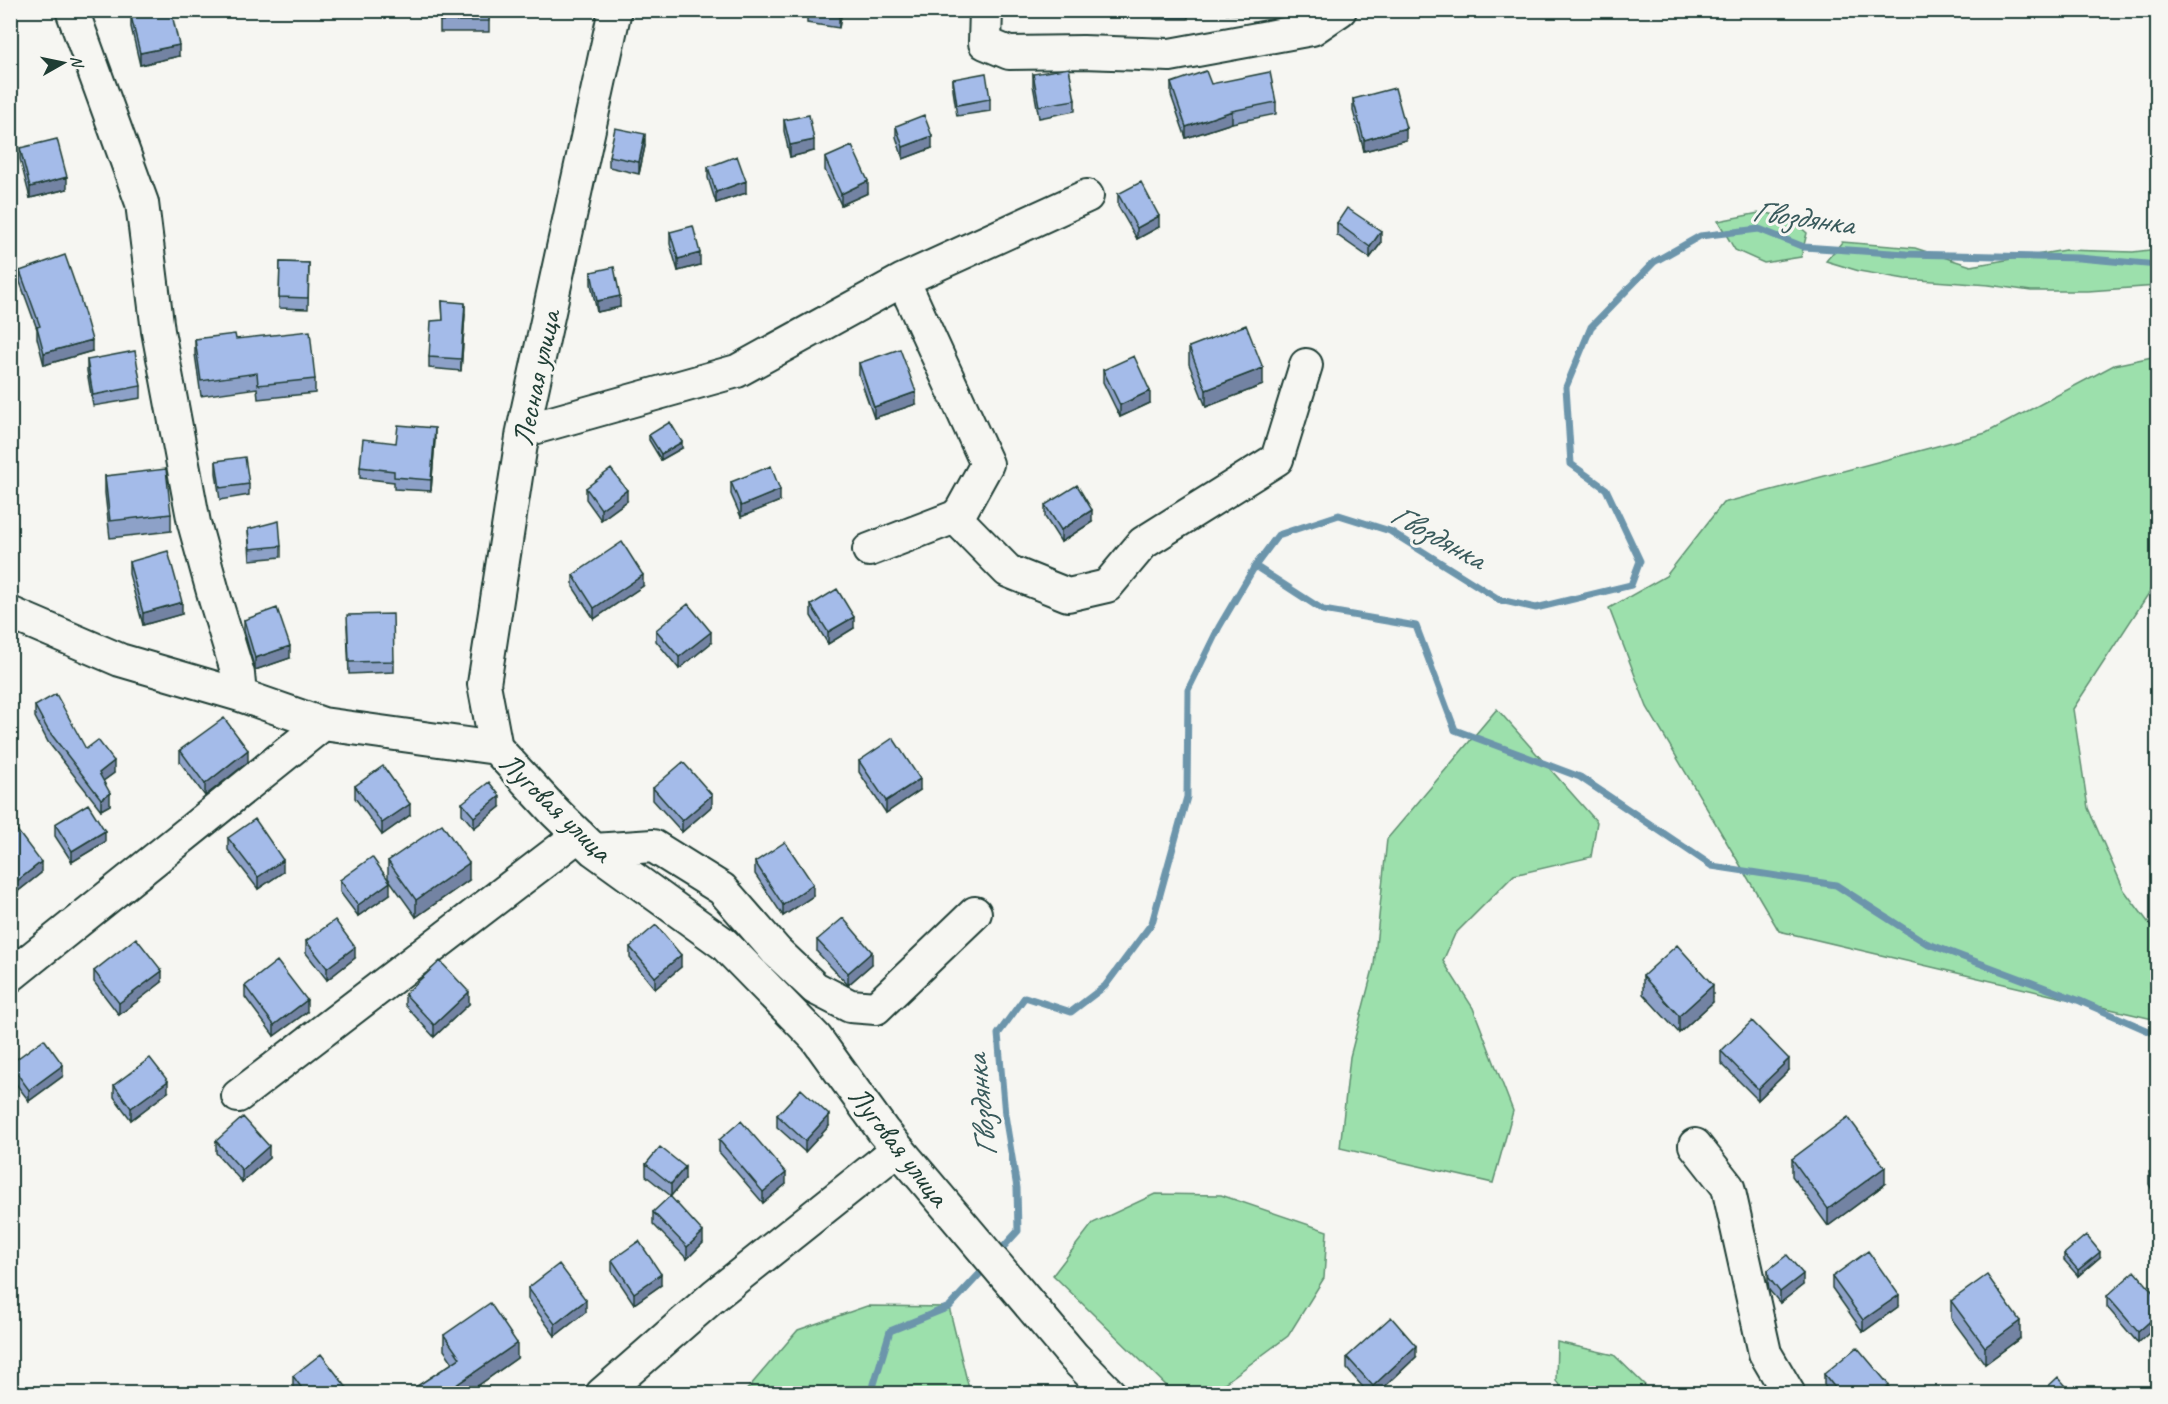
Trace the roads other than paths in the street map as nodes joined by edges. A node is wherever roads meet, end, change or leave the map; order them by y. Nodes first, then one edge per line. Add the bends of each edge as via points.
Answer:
1 (72, 10) edge
2 (615, 10) edge
3 (986, 10) edge
4 (1340, 10) edge
5 (1087, 196) dead end
6 (903, 280) junction
7 (1306, 365) dead end
8 (523, 431) junction
9 (954, 517) junction
10 (869, 550) dead end
11 (10, 613) edge
12 (240, 695) junction
13 (323, 724) junction
14 (496, 748) junction
15 (586, 842) junction
16 (975, 913) dead end
17 (10, 976) edge
18 (237, 1096) dead end
19 (1695, 1145) dead end
20 (898, 1149) junction
21 (602, 1394) edge
22 (1110, 1394) edge
23 (1789, 1394) edge

1 - 12 street via 142,203 158,331 194,523 238,674
2 - 8 street, Лесная улица
3 - 4 street via 985,43 1009,53 1170,55 1312,29
5 - 6 street
6 - 8 street via 736,371
6 - 9 street via 987,464
7 - 9 street via 1277,459 1143,543 1107,586 1068,595 1008,571
8 - 14 street, Лесная улица via 484,684
9 - 10 street
11 - 12 street, Луговая улица via 120,660
12 - 13 street, Луговая улица
13 - 14 street, Луговая улица
13 - 17 street
14 - 15 street, Луговая улица
15 - 16 street via 653,846 722,889 776,951 815,988 850,1006 876,1008
15 - 18 street
15 - 20 street, Луговая улица via 724,944 816,1038
19 - 23 street via 1728,1187 1765,1353
20 - 21 street via 715,1295
20 - 22 street, Луговая улица via 1074,1357

